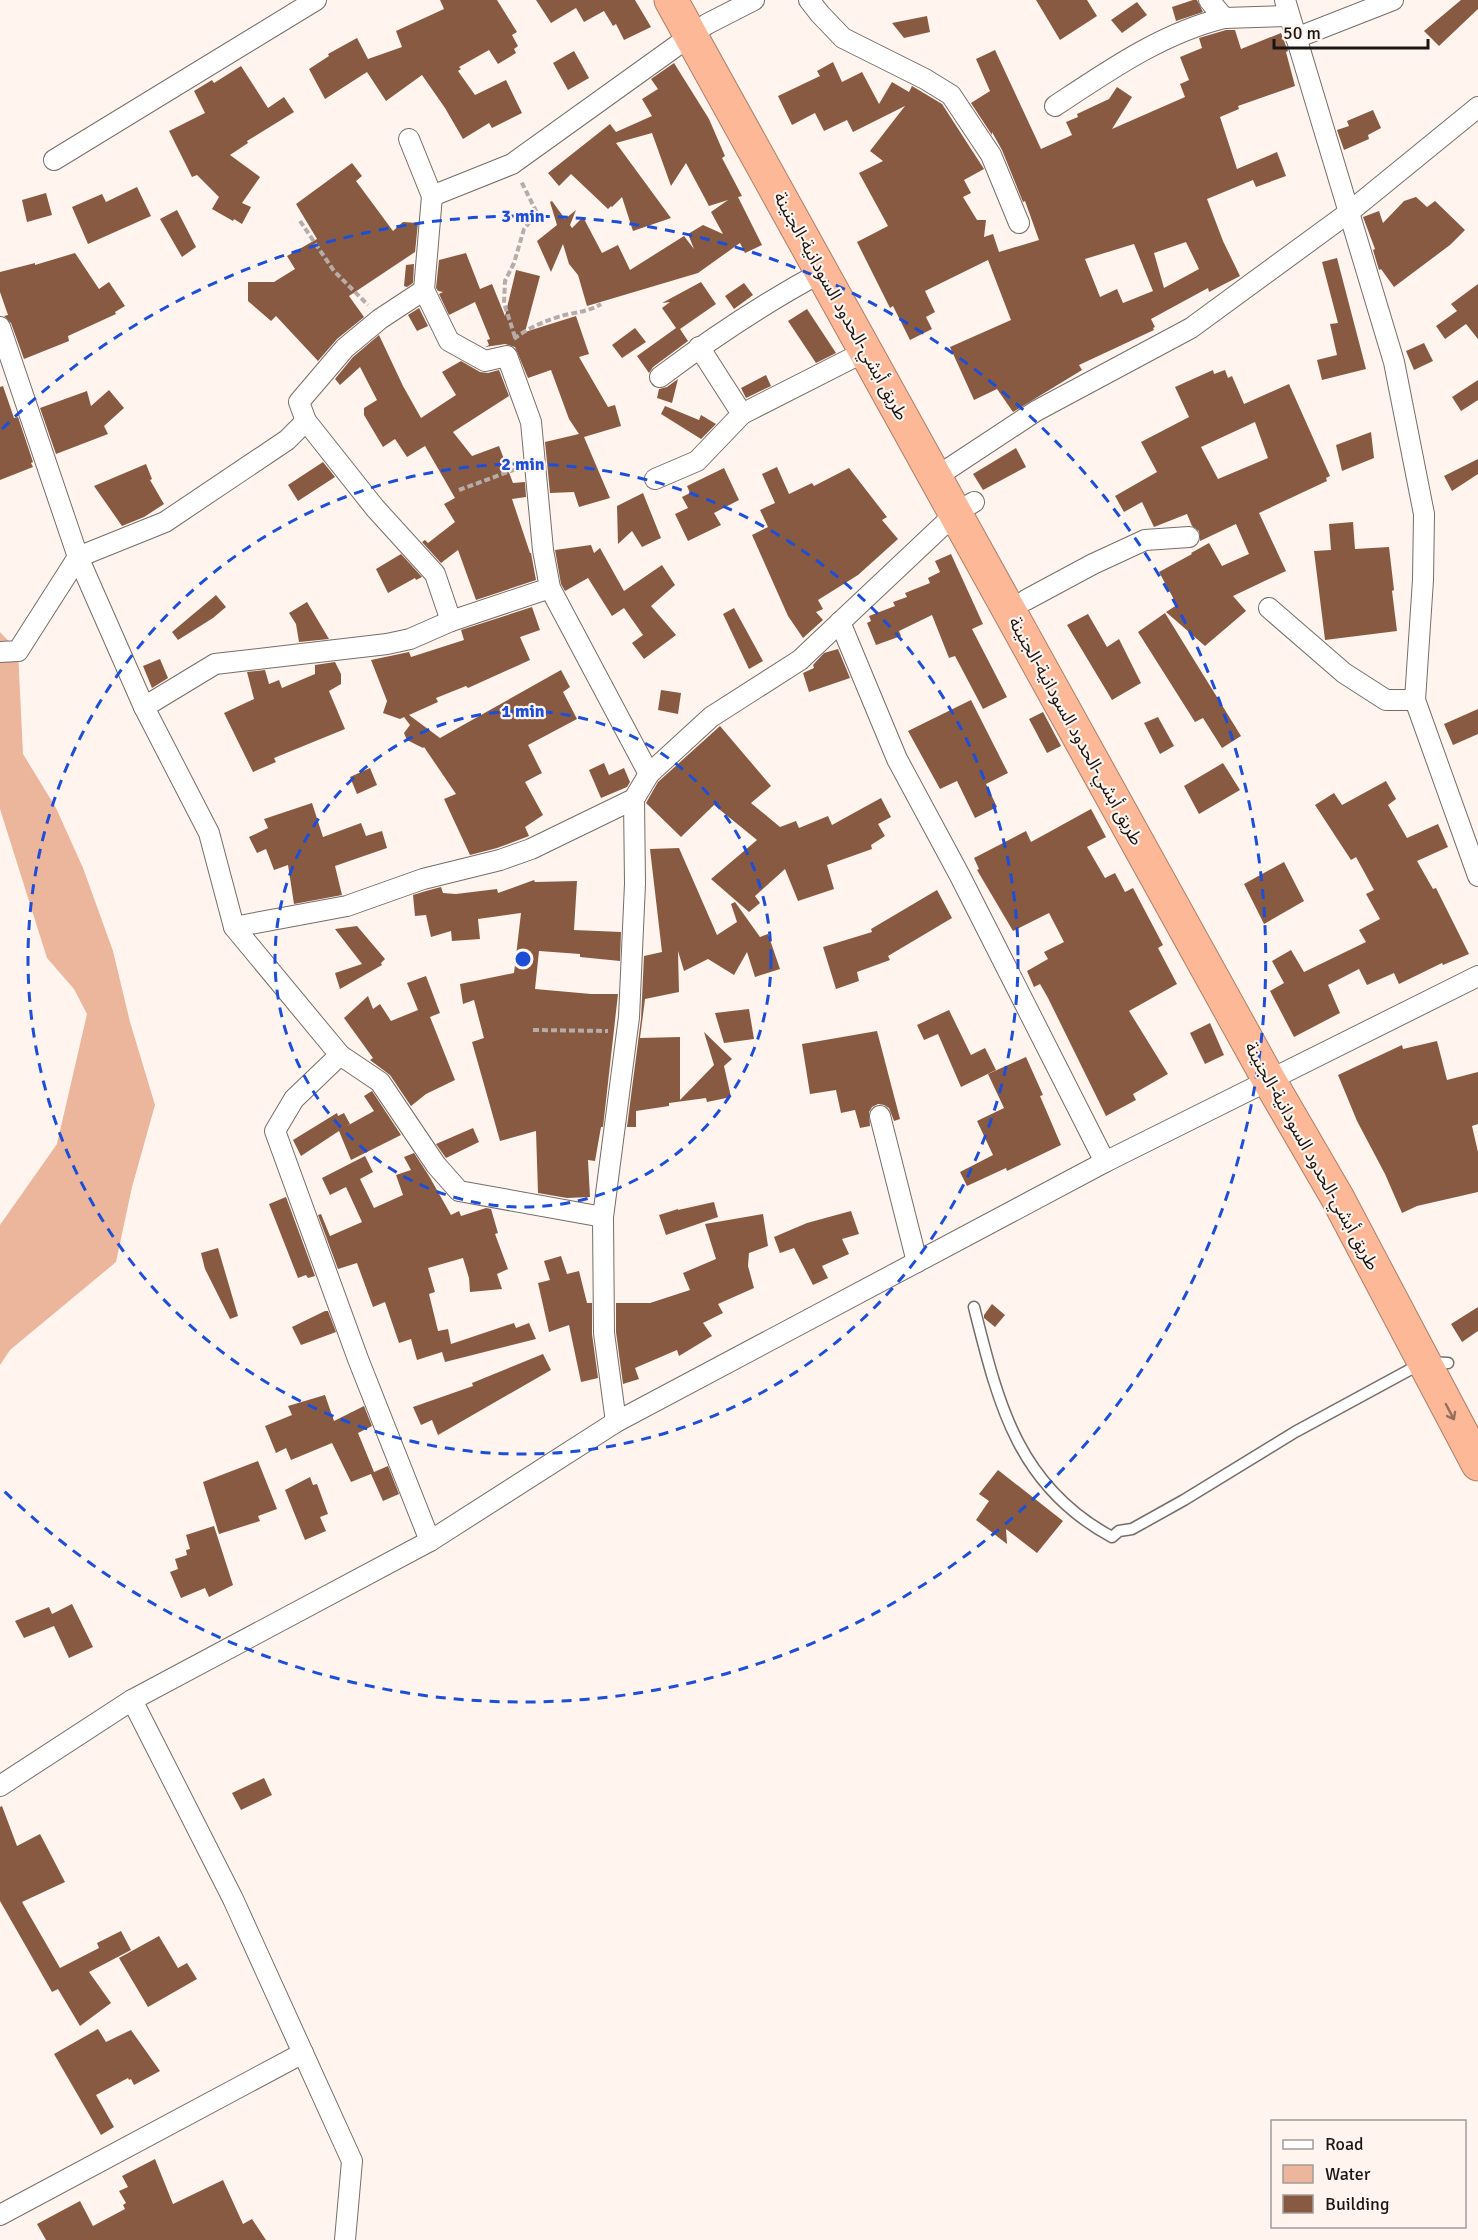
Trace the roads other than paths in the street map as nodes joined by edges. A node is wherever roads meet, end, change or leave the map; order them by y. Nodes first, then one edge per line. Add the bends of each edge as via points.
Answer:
1 (316, 0) edge
2 (671, 0) edge
3 (754, 0) edge
4 (809, 0) edge
5 (1209, 0) edge
6 (1393, 0) edge
7 (1287, 8) edge
8 (1224, 18) junction
9 (697, 20) edge
10 (1296, 38) junction
11 (1055, 106) dead end
12 (1478, 107) edge
13 (410, 139) dead end
14 (54, 160) dead end
15 (432, 196) junction
16 (1348, 213) junction
17 (1019, 223) dead end
18 (822, 272) junction
19 (424, 290) junction
20 (0, 327) edge
21 (699, 348) junction
22 (866, 351) junction
23 (660, 377) dead end
24 (742, 414) junction
25 (306, 421) junction
26 (945, 472) junction
27 (655, 479) dead end
28 (965, 507) junction
29 (1188, 537) dead end
30 (78, 557) junction
31 (550, 588) junction
32 (1026, 600) junction
33 (1269, 608) dead end
34 (450, 621) junction
35 (840, 622) junction
36 (0, 652) edge
37 (1415, 700) junction
38 (144, 706) junction
39 (649, 774) junction
40 (634, 799) junction
41 (1478, 876) edge
42 (234, 927) junction
43 (1478, 976) edge
44 (340, 1055) junction
45 (1277, 1075) junction
46 (880, 1116) dead end
47 (1105, 1162) junction
48 (603, 1217) junction
49 (917, 1262) junction
50 (974, 1307) dead end
51 (1436, 1363) junction
52 (1478, 1418) edge
53 (616, 1422) junction
54 (1478, 1464) edge
55 (430, 1541) junction
56 (132, 1700) junction
57 (0, 1786) edge
58 (303, 2053) junction
59 (0, 2216) edge
60 (345, 2240) edge

1 - 14 street
2 - 9 highway, طريق أبشي-الحدود السودانية-الجنينة
3 - 9 street
4 - 17 street via 843,38 951,95 992,155
5 - 8 street
6 - 10 street
7 - 8 street
7 - 10 street
8 - 11 street via 1148,48
9 - 15 street via 512,164
9 - 18 highway, طريق أبشي-الحدود السودانية-الجنينة
9 - 26 highway
10 - 16 street
12 - 16 street
13 - 15 street
15 - 19 street
16 - 26 street via 1191,328 1036,411
16 - 37 street via 1394,362 1424,514
18 - 21 street via 775,297
18 - 22 highway, طريق أبشي-الحدود السودانية-الجنينة
19 - 25 street via 345,348 299,402
19 - 31 street via 449,341 485,361 507,356 531,422
20 - 30 street
21 - 23 street
21 - 24 street
22 - 24 street
22 - 26 highway, طريق أبشي-الحدود السودانية-الجنينة
24 - 27 street via 697,461
25 - 30 street via 287,440 165,522
25 - 34 street via 375,508 435,574
26 - 28 highway, طريق أبشي-الحدود السودانية-الجنينة
28 - 32 highway
28 - 35 street
28 - 45 highway, طريق أبشي-الحدود السودانية-الجنينة
29 - 32 street via 1145,540
30 - 36 street via 18,651
30 - 38 street
31 - 34 street
31 - 39 street
32 - 45 highway
33 - 37 street via 1344,673 1386,700
34 - 38 street via 410,639 387,644 215,664
35 - 39 street via 800,660 711,717
35 - 47 street via 897,759
37 - 41 street
38 - 42 street via 209,833
39 - 40 street
40 - 42 street via 500,860 423,879 347,906
40 - 48 street via 635,884 627,1031
42 - 44 street
43 - 45 street
44 - 48 street via 380,1082 436,1165 459,1191
44 - 55 street via 294,1099 274,1131
45 - 47 street
45 - 51 highway, طريق أبشي-الحدود السودانية-الجنينة
46 - 49 street
47 - 49 street
48 - 53 street via 604,1332
49 - 53 street
50 - 51 lane via 995,1390 1017,1442 1041,1479 1090,1525 1112,1537 1173,1506 1295,1431
51 - 52 highway
51 -> 54 highway, طريق أبشي-الحدود السودانية-الجنينة
53 - 55 street
55 - 56 street
56 - 57 street
56 - 58 street via 233,1899
58 - 59 street
58 - 60 street via 352,2161

